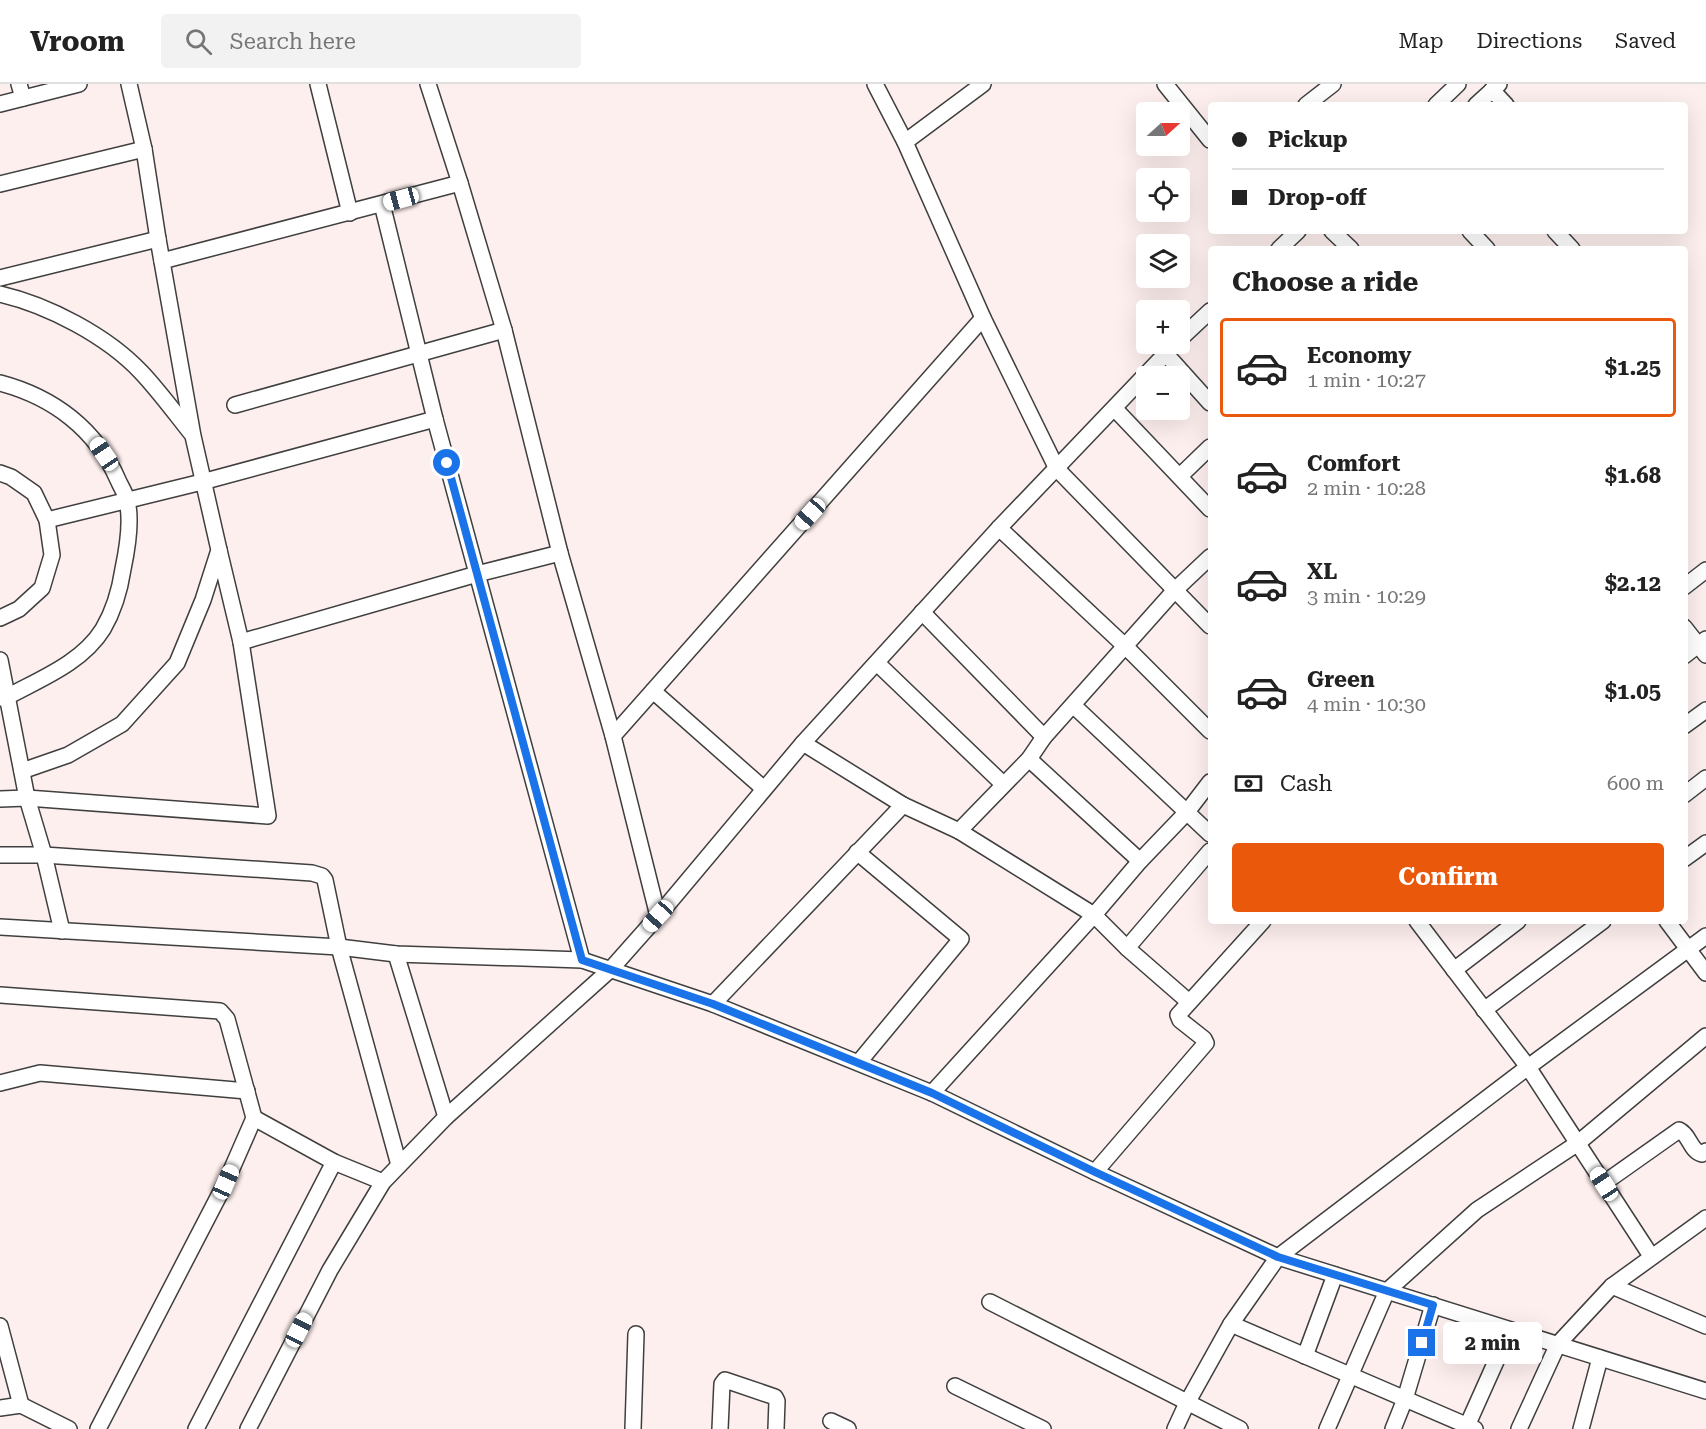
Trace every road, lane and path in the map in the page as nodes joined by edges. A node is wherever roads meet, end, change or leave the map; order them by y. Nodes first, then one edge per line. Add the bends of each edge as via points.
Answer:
1 (79, 84) edge
2 (129, 84) edge
3 (318, 84) edge
4 (428, 84) edge
5 (875, 84) edge
6 (983, 84) edge
7 (1165, 84) edge
8 (1458, 84) edge
9 (1323, 87) edge
10 (1495, 87) edge
11 (21, 91) edge
12 (1309, 102) edge
13 (1439, 102) edge
14 (1479, 102) edge
15 (1504, 102) edge
16 (0, 104) edge
17 (1208, 138) edge
18 (905, 142) junction
19 (144, 149) junction
20 (460, 183) junction
21 (0, 184) edge
22 (382, 204) junction
23 (350, 213) junction
24 (1294, 234) edge
25 (1335, 234) edge
26 (1473, 234) edge
27 (1558, 234) edge
28 (158, 239) junction
29 (1281, 246) edge
30 (1348, 246) edge
31 (1484, 246) edge
32 (1569, 246) edge
33 (162, 261) junction
34 (0, 278) edge
35 (0, 294) edge
36 (1208, 313) edge
37 (983, 318) junction
38 (504, 330) junction
39 (1190, 330) edge
40 (418, 354) junction
41 (1165, 354) edge
42 (1174, 354) edge
43 (0, 383) edge
44 (1208, 400) edge
45 (235, 405) dead end
46 (1115, 409) junction
47 (435, 419) junction
48 (193, 436) junction
49 (1208, 449) edge
50 (1057, 469) junction
51 (0, 473) edge
52 (1180, 476) junction
53 (202, 482) junction
54 (127, 501) junction
55 (1208, 507) edge
56 (47, 520) junction
57 (999, 528) junction
58 (219, 550) junction
59 (560, 553) junction
60 (1208, 559) edge
61 (1706, 570) edge
62 (477, 574) junction
63 (1688, 583) edge
64 (1175, 591) junction
65 (922, 612) junction
66 (0, 618) edge
67 (1208, 624) edge
68 (1688, 631) edge
69 (241, 642) junction
70 (1125, 646) junction
71 (1703, 646) edge
72 (1688, 654) edge
73 (0, 660) edge
74 (877, 663) junction
75 (653, 691) junction
76 (4, 698) edge
77 (1074, 706) junction
78 (1706, 710) edge
79 (1688, 723) edge
80 (1208, 729) edge
81 (613, 736) junction
82 (1044, 737) junction
83 (803, 743) junction
84 (1029, 759) junction
85 (22, 771) junction
86 (1706, 778) edge
87 (1003, 784) junction
88 (1208, 784) edge
89 (764, 789) junction
90 (1688, 792) edge
91 (27, 798) junction
92 (0, 799) edge
93 (903, 805) junction
94 (1186, 812) junction
95 (959, 831) junction
96 (1208, 832) edge
97 (1706, 843) edge
98 (857, 852) junction
99 (1208, 853) edge
100 (0, 855) edge
101 (44, 855) junction
102 (1688, 856) edge
103 (1140, 861) junction
104 (1094, 915) junction
105 (658, 916) junction
106 (1260, 924) edge
107 (1423, 924) edge
108 (1514, 924) edge
109 (1599, 924) edge
110 (1669, 924) edge
111 (0, 927) edge
112 (62, 931) junction
113 (1706, 936) edge
114 (339, 947) junction
115 (1127, 948) junction
116 (1689, 949) junction
117 (396, 954) junction
118 (582, 960) junction
119 (611, 969) junction
120 (1454, 970) junction
121 (1706, 973) edge
122 (0, 994) edge
123 (1189, 1002) junction
124 (713, 1004) junction
125 (1484, 1010) junction
126 (1706, 1036) edge
127 (859, 1062) junction
128 (1528, 1067) junction
129 (0, 1083) edge
130 (247, 1091) junction
131 (932, 1093) junction
132 (446, 1117) junction
133 (254, 1118) junction
134 (1578, 1143) junction
135 (1706, 1151) edge
136 (334, 1162) junction
137 (399, 1165) junction
138 (1095, 1172) junction
139 (383, 1182) junction
140 (1604, 1184) junction
141 (1706, 1218) edge
142 (1651, 1256) junction
143 (1278, 1257) junction
144 (1335, 1275) junction
145 (1612, 1286) junction
146 (1387, 1291) junction
147 (990, 1302) dead end
148 (1433, 1305) junction
149 (1231, 1324) junction
150 (0, 1326) edge
151 (1706, 1326) edge
152 (1510, 1330) junction
153 (636, 1334) dead end
154 (1558, 1344) junction
155 (1305, 1356) junction
156 (1600, 1358) junction
157 (1350, 1375) junction
158 (955, 1386) dead end
159 (1706, 1391) edge
160 (1405, 1399) junction
161 (1187, 1402) junction
162 (21, 1405) junction
163 (0, 1408) edge
164 (831, 1421) dead end
165 (1450, 1424) edge
166 (1471, 1427) edge
167 (69, 1429) edge
168 (98, 1429) edge
169 (195, 1429) edge
170 (248, 1429) edge
171 (633, 1429) edge
172 (720, 1429) edge
173 (776, 1429) edge
174 (848, 1429) edge
175 (1043, 1429) edge
176 (1175, 1429) edge
177 (1240, 1429) edge
178 (1327, 1429) edge
179 (1393, 1429) edge
180 (1519, 1429) edge
181 (1581, 1429) edge

1 - 11 street
2 - 19 street
3 - 23 street
4 - 20 street
5 - 18 street
6 - 18 street
7 - 17 street
8 - 13 street
9 - 12 street
10 - 14 street
10 - 15 street
11 - 16 street
18 - 37 street
19 - 21 street
19 - 28 street
20 - 22 street
20 - 38 street
22 - 23 street
22 - 40 street
23 - 33 street
24 - 29 street
25 - 30 street
26 - 31 street
27 - 32 street
28 - 33 street
28 - 34 street
33 - 48 street
35 - 48 street via 52,312 105,341 141,371
36 - 39 street
37 - 50 street
37 - 75 street
38 - 40 street
38 - 59 street
40 - 45 street
40 - 47 street
41 - 46 street
42 - 44 street
43 - 54 street via 50,402 72,417 97,442
46 - 50 street
46 - 52 street
47 - 53 street
47 - 62 street
48 - 53 street
49 - 52 street
50 - 57 street
50 - 64 street
51 - 56 street via 34,493
52 - 55 street
53 - 54 street
53 - 58 street
54 - 56 street
54 - 76 street via 128,549 120,586 103,629 62,668
56 - 66 street via 52,555 42,588 19,609
57 - 65 street
57 - 70 street
58 - 69 street
58 - 85 street via 177,663 122,724 68,755
59 - 62 street
59 - 81 street
60 - 64 street
61 - 63 street
62 - 69 street
62 - 118 street
64 - 67 street
64 - 70 street
65 - 74 street
65 - 82 street
68 - 71 street
69 - 91 street via 268,816
70 - 77 street
70 - 80 street
71 - 72 street
73 - 76 street
74 - 83 street
74 - 87 street
75 - 81 street
75 - 89 street
76 - 85 street
77 - 82 street
77 - 94 street
78 - 79 street
81 - 105 street
82 - 84 street
83 - 89 street
83 - 93 street
84 - 87 street
84 - 103 street
85 - 91 street
86 - 90 street
87 - 95 street
88 - 94 street
89 - 105 street
91 - 92 street
91 - 101 street
93 - 95 street
93 - 98 street
94 - 96 street
94 - 103 street
95 - 104 street
97 - 102 street
98 - 124 street
98 - 127 street via 961,939
99 - 115 street
100 - 101 street
101 - 112 street
101 - 114 street via 317,873 324,880
103 - 104 street
104 - 115 street
104 - 131 street
105 - 119 street
106 - 123 street
107 - 120 street
108 - 120 street
109 - 125 street
110 - 116 street
111 - 112 street
112 - 114 street
113 - 116 street
114 - 117 street
114 - 137 street
115 - 123 street
116 - 121 street
116 - 128 street
117 - 118 street
117 - 132 street
118 - 119 street
119 - 124 street
119 - 132 street
120 - 125 street
122 - 130 street via 220,1011 227,1019
123 - 138 street via 1178,1018 1206,1043
124 - 127 street
125 - 128 street
126 - 134 street
127 - 131 street
128 - 134 street
128 - 143 street
129 - 130 street via 40,1073
130 - 133 street
131 - 138 street
132 - 137 street
133 - 136 street
133 - 168 street via 226,1182
134 - 140 street
134 - 146 street via 1477,1210
135 - 140 street via 1699,1154 1684,1131 1679,1130
136 - 139 street
136 - 169 street
137 - 139 street
138 - 143 street
139 - 170 street via 330,1270
140 - 142 street
141 - 142 street
142 - 145 street
143 - 144 street
143 - 149 street
144 - 146 street
144 - 155 street
145 - 151 street
145 - 154 street
146 - 148 street
146 - 157 street
147 - 161 street
148 - 152 street
148 - 160 street
149 - 155 street
149 - 161 street
150 - 162 street
152 - 154 street
152 - 166 street
153 - 171 street
154 - 156 street
154 - 180 street
155 - 157 street
156 - 159 street
156 - 181 street
157 - 160 street
157 - 178 street
158 - 175 street
160 - 165 street
160 - 179 street
161 - 176 street
161 - 177 street
162 - 163 street
162 - 167 street
164 - 174 street
165 - 166 street
172 - 173 street via 725,1380 775,1397

